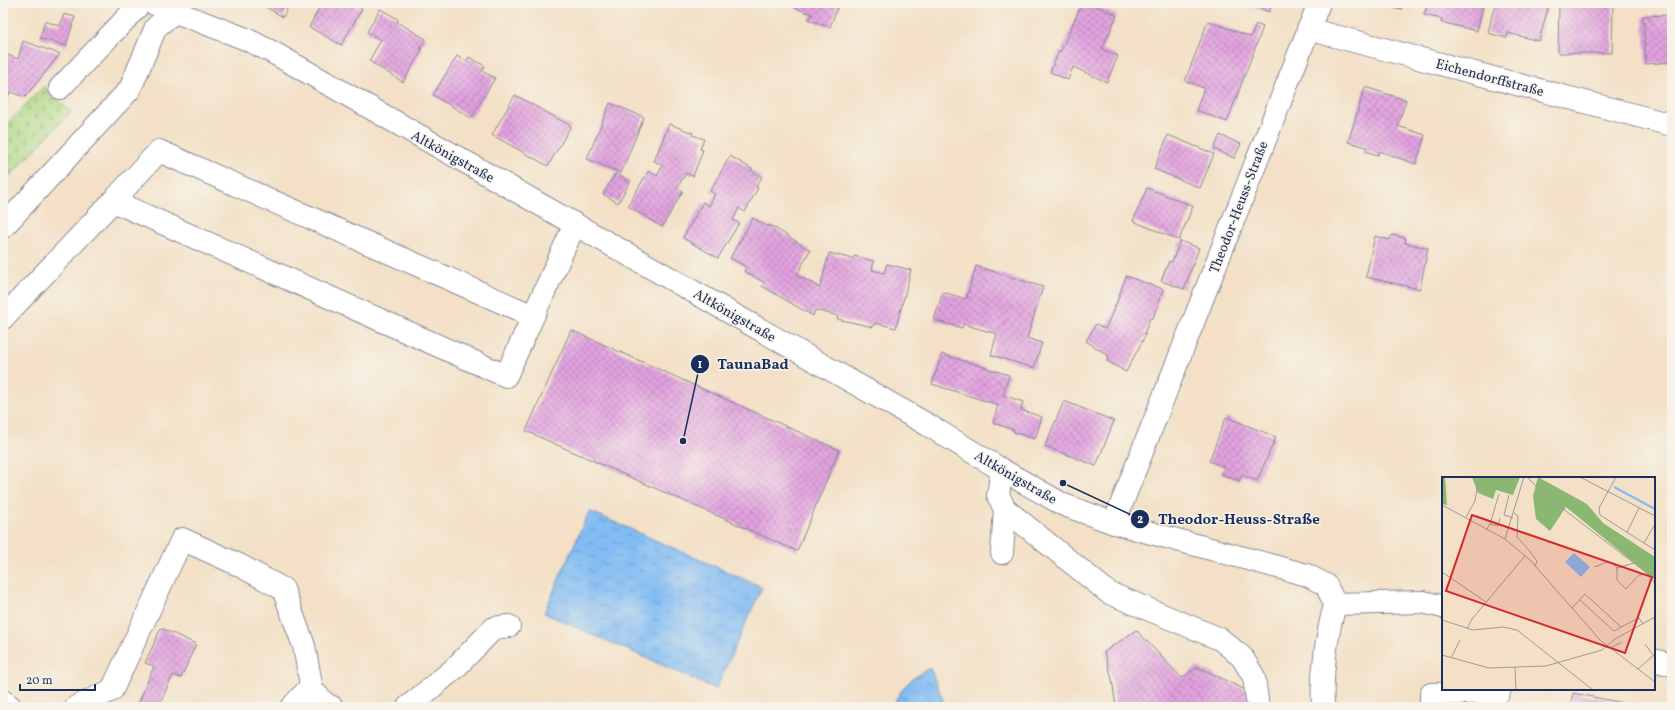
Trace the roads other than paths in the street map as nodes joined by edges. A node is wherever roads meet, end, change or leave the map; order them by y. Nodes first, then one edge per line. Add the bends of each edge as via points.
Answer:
1 (141, 3) edge
2 (152, 3) edge
3 (1319, 3) edge
4 (178, 7) edge
5 (1308, 29) junction
6 (60, 88) dead end
7 (1672, 125) edge
8 (113, 201) junction
9 (575, 224) junction
10 (3, 227) edge
11 (533, 316) junction
12 (3, 318) edge
13 (1002, 470) junction
14 (1005, 510) junction
15 (1114, 523) junction
16 (1002, 552) dead end
17 (1335, 604) junction
18 (1442, 607) edge
19 (509, 626) dead end
20 (1655, 660) edge
21 (1672, 665) edge
22 (311, 686) junction
23 (1500, 696) edge
24 (3, 701) edge
25 (11, 707) edge
26 (76, 707) edge
27 (292, 707) edge
28 (332, 707) edge
29 (408, 707) edge
30 (1258, 707) edge
31 (1323, 707) edge
32 (1431, 707) edge

1 - 6 street
2 - 4 street, Altkönigstraße
3 - 5 street, Theodor-Heuss-Straße
4 - 9 street, Altkönigstraße via 272,52
4 - 10 street via 156,27 130,89
5 - 7 street, Eichendorffstraße
5 - 15 street, Theodor-Heuss-Straße
8 - 11 street via 159,151
8 - 11 street via 506,376
8 - 12 street
9 - 11 street
9 - 13 street, Altkönigstraße via 928,425
13 - 14 street via 998,495
13 - 15 street, Altkönigstraße via 1064,505
14 - 16 street
14 - 30 street via 1109,593 1220,639 1242,657 1254,678
15 - 17 street, Altkönigstraße via 1307,575 1326,585
17 - 18 street via 1423,602
17 - 31 street via 1324,659
19 - 29 street via 494,628 454,669
20 - 21 street
22 - 26 street via 304,646 283,589 182,539 112,690
22 - 27 street
22 - 28 street via 327,705
23 - 32 street via 1431,694
24 - 25 street

